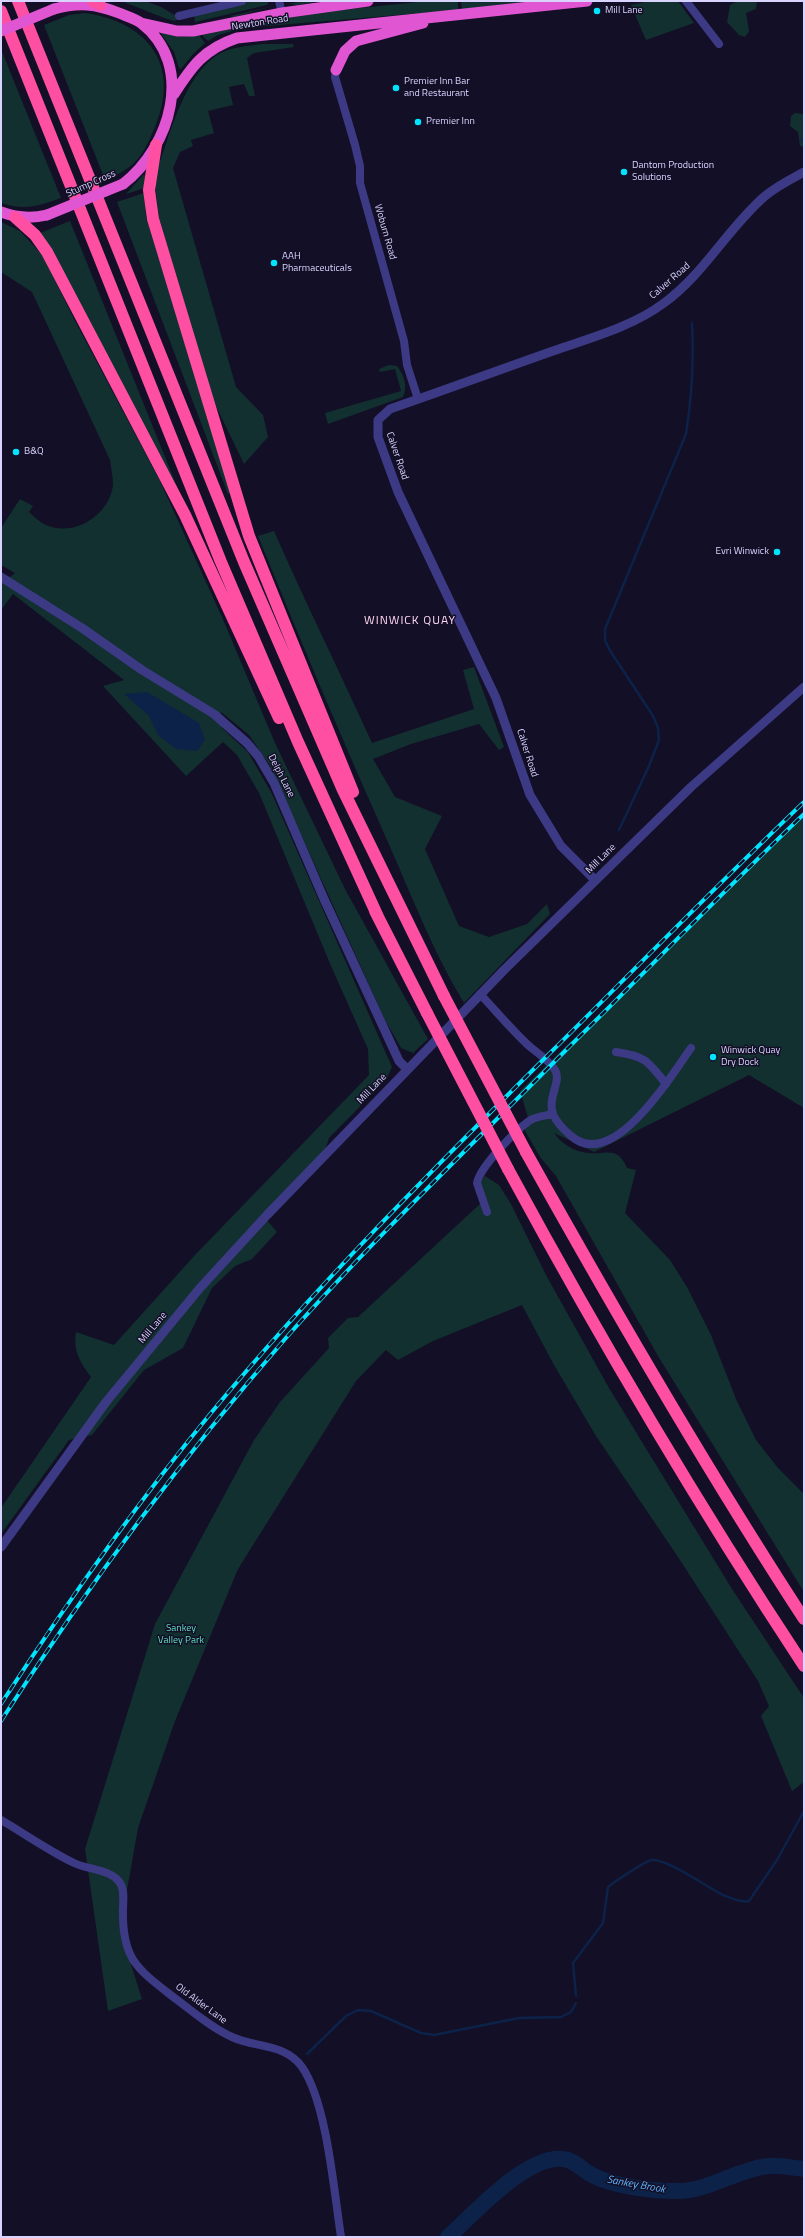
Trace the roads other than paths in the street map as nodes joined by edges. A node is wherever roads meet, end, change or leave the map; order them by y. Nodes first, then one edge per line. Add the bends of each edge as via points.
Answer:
1 (18, 1) edge
2 (242, 1) edge
3 (279, 1) edge
4 (368, 1) edge
5 (587, 1) edge
6 (686, 1) edge
7 (96, 3) edge
8 (1, 11) edge
9 (282, 12) junction
10 (179, 16) dead end
11 (451, 16) junction
12 (141, 23) junction
13 (1, 30) edge
14 (719, 44) dead end
15 (336, 70) joint
16 (174, 94) junction
17 (156, 144) junction
18 (804, 172) edge
19 (1, 212) edge
20 (14, 217) junction
21 (418, 399) junction
22 (1, 577) edge
23 (804, 687) edge
24 (595, 880) junction
25 (400, 904) junction
26 (379, 919) junction
27 (480, 994) junction
28 (691, 1048) dead end
29 (616, 1052) dead end
30 (407, 1069) junction
31 (666, 1084) junction
32 (553, 1114) junction
33 (487, 1212) dead end
34 (1, 1547) edge
35 (804, 1619) edge
36 (804, 1666) edge
37 (1, 1820) edge
38 (341, 2237) edge

1 - 25 highway via 244,562 343,790
2 - 10 street
3 - 9 street
4 - 9 highway, Newton Road
5 - 11 highway
6 - 14 street
7 - 12 highway, Stump Cross
7 - 13 highway, Stump Cross, bridge via 74,4 54,9
8 - 26 highway via 221,562 298,742
9 - 12 highway, Newton Road via 193,31 177,31
11 - 15 highway via 356,41 345,51
11 - 16 highway, Newton Road via 248,35 226,41 198,60
12 - 16 highway, Stump Cross via 158,41 167,57
15 - 21 street, Woburn Road via 335,77 360,166 360,183
16 - 17 highway, Stump Cross
17 - 20 highway, Stump Cross, bridge via 141,168 123,184 47,215
17 - 25 highway via 149,190 153,219 249,536
18 - 21 street, Calver Road via 766,195 752,208 708,261 664,304 605,333
19 - 20 highway, Stump Cross
20 - 26 highway via 35,235 47,252 185,514 320,806
21 - 24 street, Calver Road via 390,409 378,420 378,437 396,486 496,698 530,795 561,846
22 - 30 street, Delph Lane via 214,714 237,732 254,751 274,783 354,965 399,1061
23 - 24 street, Mill Lane via 691,787
24 - 27 street, Mill Lane
25 - 35 highway, bridge via 444,996 526,1152 653,1376
26 - 36 highway, bridge via 508,1169 610,1353 716,1529
27 - 30 street, Mill Lane
27 - 32 street via 528,1045 554,1068 557,1074 551,1105
28 - 31 street
29 - 31 street via 633,1054 644,1059
30 - 34 street, Mill Lane via 200,1288 106,1402
31 - 32 street via 640,1115 615,1137 602,1144 582,1144 564,1130
32 - 33 street via 529,1121 488,1162 477,1183
37 - 38 street, Old Alder Lane via 75,1863 115,1877 123,1889 122,1932 128,1953 136,1965 215,2028 234,2038 270,2046 287,2054 301,2066 310,2080 319,2108

